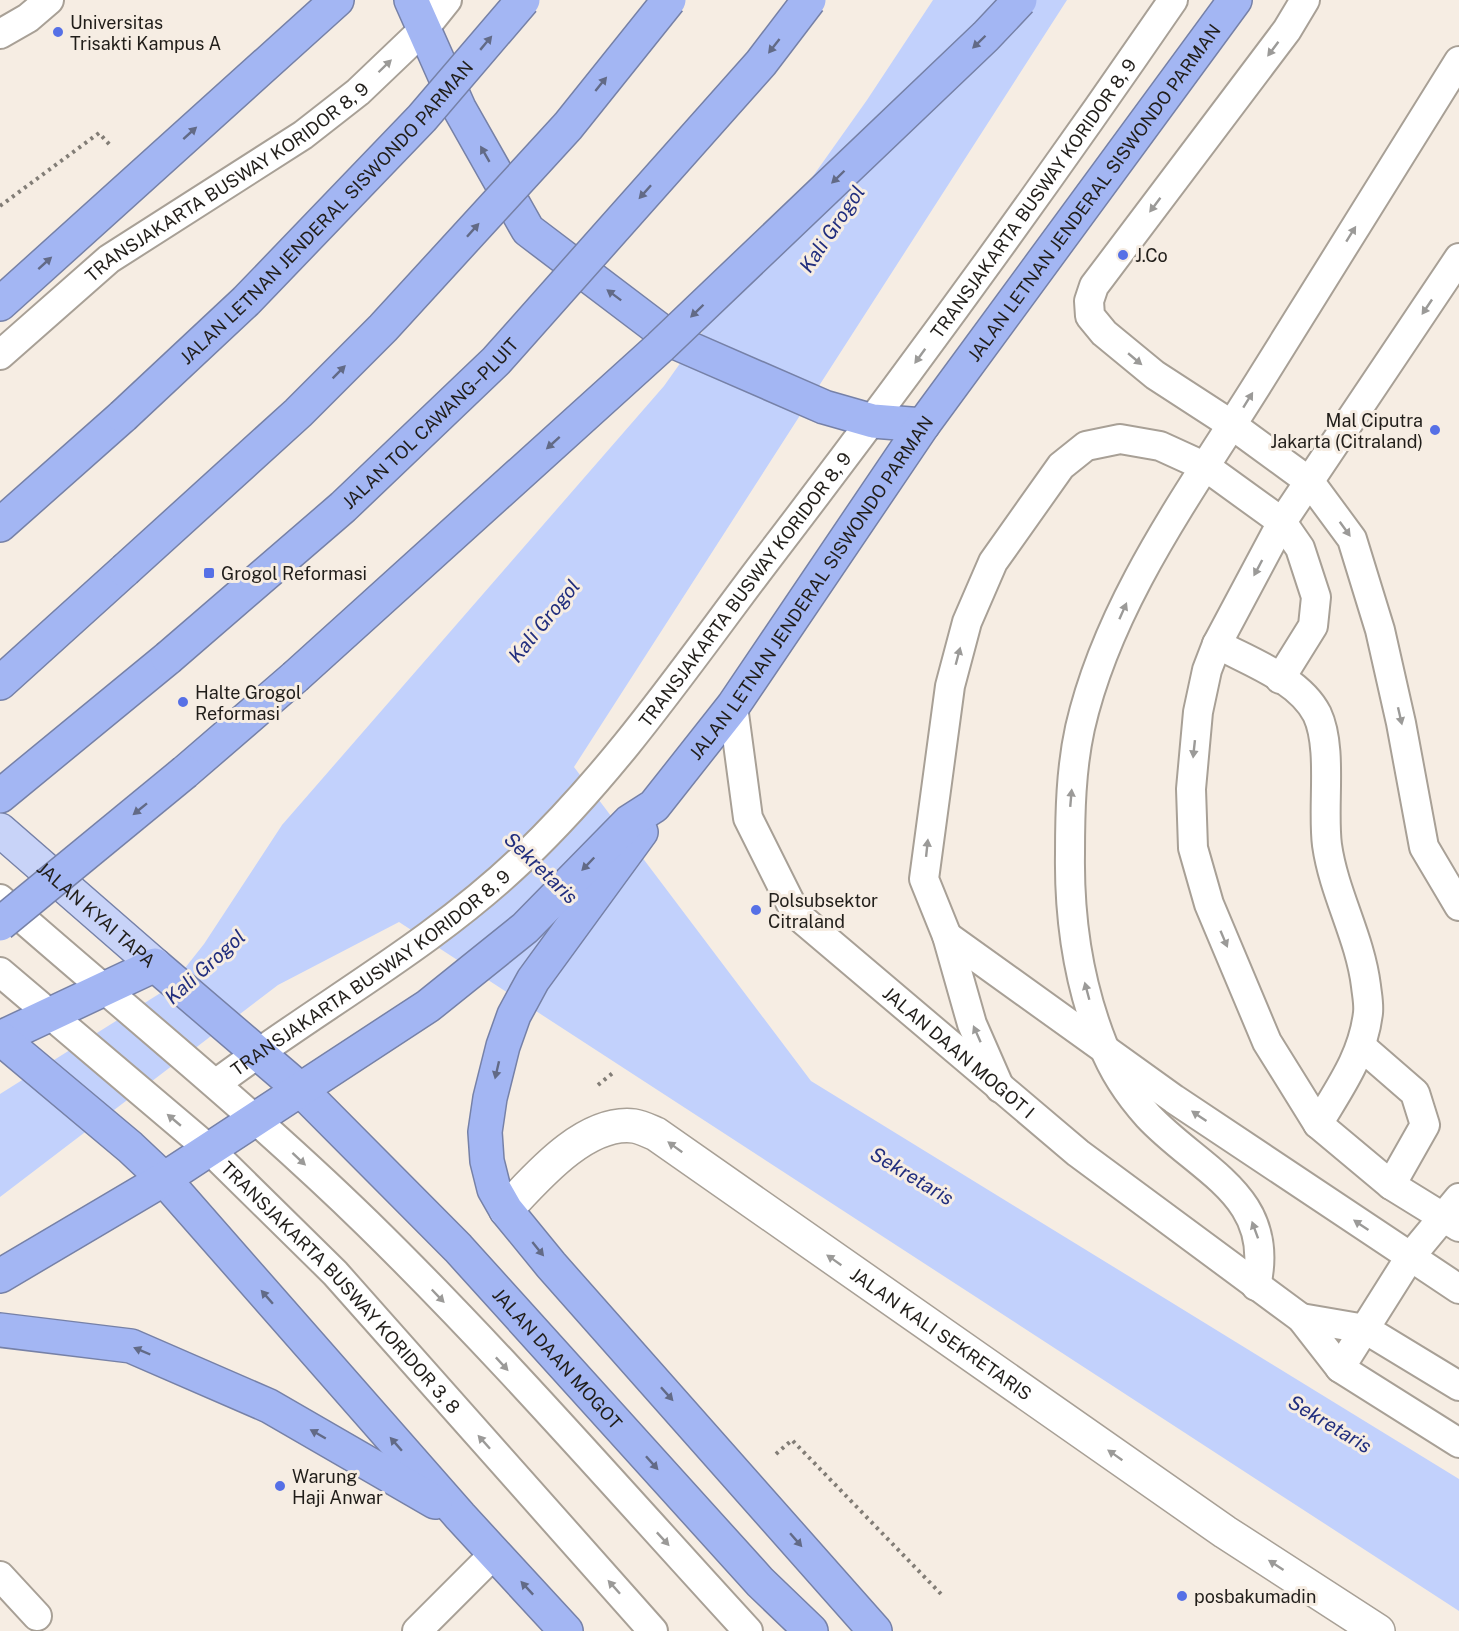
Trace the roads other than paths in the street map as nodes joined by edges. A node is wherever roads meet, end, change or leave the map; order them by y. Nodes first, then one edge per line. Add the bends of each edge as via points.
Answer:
1 (49, 0) edge
2 (337, 0) edge
3 (411, 0) edge
4 (447, 0) edge
5 (523, 0) edge
6 (669, 0) edge
7 (809, 0) edge
8 (1020, 0) edge
9 (1173, 0) edge
10 (1235, 0) edge
11 (1305, 0) edge
12 (423, 30) junction
13 (0, 34) edge
14 (1459, 61) edge
15 (1459, 258) edge
16 (1, 304) edge
17 (0, 355) edge
18 (873, 422) junction
19 (923, 425) junction
20 (1232, 425) junction
21 (1206, 467) junction
22 (1311, 482) junction
23 (1282, 522) junction
24 (0, 525) edge
25 (1217, 644) junction
26 (1280, 679) junction
27 (0, 683) edge
28 (733, 706) junction
29 (0, 796) edge
30 (640, 822) junction
31 (0, 830) edge
32 (0, 899) edge
33 (1459, 906) edge
34 (0, 924) edge
35 (947, 936) junction
36 (162, 971) junction
37 (0, 972) edge
38 (101, 988) junction
39 (48, 1014) junction
40 (6, 1043) edge
41 (249, 1044) junction
42 (1104, 1047) junction
43 (1362, 1047) junction
44 (217, 1083) junction
45 (1000, 1088) junction
46 (301, 1090) junction
47 (256, 1119) junction
48 (1318, 1124) junction
49 (210, 1150) junction
50 (164, 1179) junction
51 (1391, 1185) junction
52 (506, 1210) junction
53 (1454, 1214) edge
54 (1410, 1257) junction
55 (0, 1276) edge
56 (1256, 1287) junction
57 (1459, 1289) edge
58 (1300, 1318) junction
59 (1365, 1329) junction
60 (0, 1330) edge
61 (1340, 1368) junction
62 (1459, 1386) edge
63 (1459, 1443) edge
64 (460, 1516) junction
65 (495, 1553) junction
66 (0, 1576) edge
67 (37, 1616) dead end
68 (417, 1631) edge
69 (566, 1631) edge
70 (653, 1631) edge
71 (748, 1631) edge
72 (811, 1631) edge
73 (875, 1631) edge
74 (1378, 1631) edge

1 - 13 lane
16 -> 2 highway
3 - 12 highway
4 - 12 lane, TRANSJAKARTA BUSWAY KORIDOR 8, 9
24 -> 5 highway, JALAN LETNAN JENDERAL SISWONDO PARMAN, bridge via 246,301 422,118
27 -> 6 highway, bridge via 298,413 383,328 568,126
7 -> 29 highway, JALAN TOL CAWANG–PLUIT, bridge via 761,63 496,361 343,507
8 -> 34 highway, bridge via 660,347 295,677
9 -> 18 lane, TRANSJAKARTA BUSWAY KORIDOR 8, 9
10 - 19 highway, JALAN LETNAN JENDERAL SISWONDO PARMAN
11 -> 20 lane via 1287,30 1094,286 1089,301 1090,316 1104,333 1155,375
17 -> 12 lane, TRANSJAKARTA BUSWAY KORIDOR 8, 9 via 109,259 303,135 358,92
18 -> 12 highway via 824,407 677,343 528,230 459,108
20 -> 14 lane
15 -> 22 lane
18 - 19 highway
18 - 41 lane, TRANSJAKARTA BUSWAY KORIDOR 8, 9 via 628,746 565,816 504,876 451,920 398,958
19 - 28 highway, JALAN LETNAN JENDERAL SISWONDO PARMAN
20 - 21 lane
20 - 22 lane
21 - 23 lane
35 -> 21 lane via 924,879 929,828 950,686 967,622 993,562 1061,466 1086,446 1120,439 1160,446
42 -> 21 lane via 1085,988 1073,931 1070,801 1080,729 1102,659 1128,601 1172,518
22 - 23 lane
22 -> 33 lane via 1352,539 1380,630 1424,847
23 -> 25 lane
23 - 26 lane via 1300,548 1316,597 1312,626
25 - 26 lane
25 -> 48 lane via 1198,712 1191,789 1193,848 1209,904 1267,1042
26 - 43 lane via 1301,694 1317,714 1327,747 1324,812 1328,847 1334,879 1362,957 1369,1010
28 - 30 highway, JALAN LETNAN JENDERAL SISWONDO PARMAN
28 - 45 lane, JALAN DAAN MOGOT I via 748,818 796,914
30 -> 46 highway, JALAN LETNAN JENDERAL SISWONDO PARMAN via 525,928 449,991
30 -> 52 highway via 533,980 503,1046 485,1132 494,1189
31 - 36 main road, JALAN KYAI TAPA
32 - 38 lane
35 - 42 lane
45 -> 35 lane via 972,1024
36 - 38 highway
36 - 41 highway, JALAN KYAI TAPA
37 - 39 lane, TRANSJAKARTA BUSWAY KORIDOR 3, 8
38 - 39 highway
38 - 44 lane
39 - 40 highway
49 -> 39 lane, TRANSJAKARTA BUSWAY KORIDOR 3, 8
40 - 50 highway
41 - 44 lane, TRANSJAKARTA BUSWAY KORIDOR 8, 9
41 - 46 highway, JALAN KYAI TAPA
54 -> 42 lane via 1174,1099
56 -> 42 lane via 1262,1262 1258,1231 1243,1203 1206,1164 1150,1117 1128,1092
43 - 48 lane
43 - 51 lane via 1415,1093 1425,1125
44 - 47 lane
45 - 56 lane, JALAN DAAN MOGOT I via 1078,1153
46 - 47 highway, JALAN LETNAN JENDERAL SISWONDO PARMAN
46 -> 72 highway, JALAN DAAN MOGOT via 458,1248 760,1582
47 - 49 highway, JALAN LETNAN JENDERAL SISWONDO PARMAN
47 -> 71 lane via 368,1224 462,1321
48 - 51 lane
49 - 50 highway, JALAN LETNAN JENDERAL SISWONDO PARMAN
70 -> 49 lane, TRANSJAKARTA BUSWAY KORIDOR 3, 8 via 335,1273
50 - 55 highway, JALAN LETNAN JENDERAL SISWONDO PARMAN
64 -> 50 highway
51 - 53 lane
52 -> 73 highway
74 -> 52 street, JALAN KALI SEKRETARIS via 1225,1532 656,1134 634,1126 605,1129 572,1147 537,1176
53 - 54 lane
54 - 57 lane
54 - 59 lane
56 - 58 lane, JALAN DAAN MOGOT I
58 - 59 lane, JALAN DAAN MOGOT I
58 - 61 lane, JALAN DAAN MOGOT I
59 - 61 lane
59 - 62 lane, JALAN DAAN MOGOT I
64 -> 60 highway via 269,1406 131,1346
61 - 63 lane, JALAN DAAN MOGOT I
64 - 65 highway
65 - 68 lane
69 -> 65 highway
66 - 67 lane

